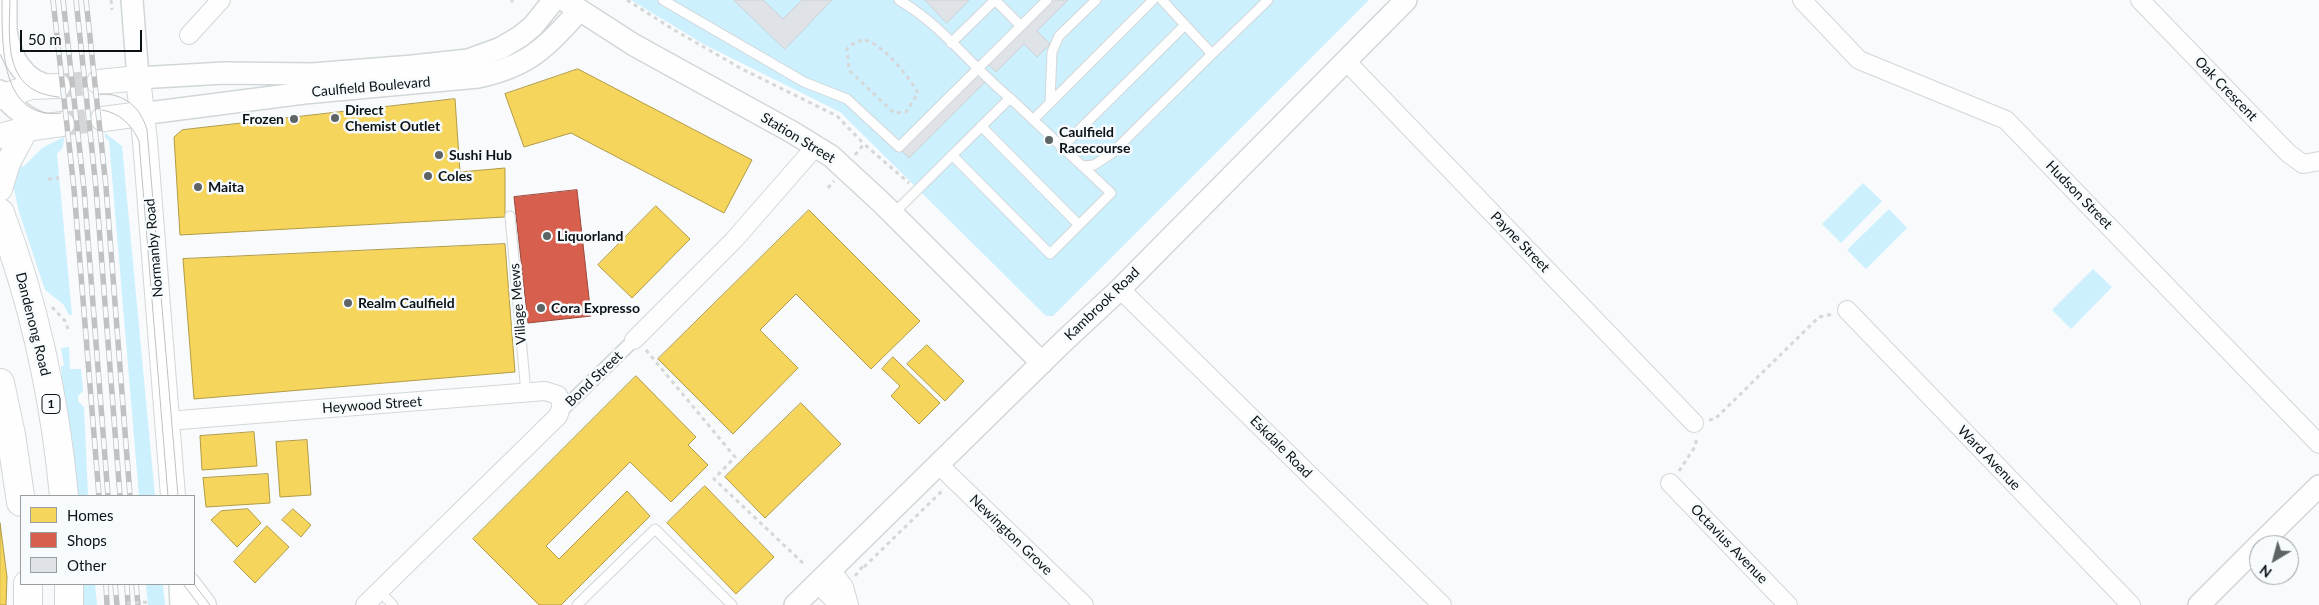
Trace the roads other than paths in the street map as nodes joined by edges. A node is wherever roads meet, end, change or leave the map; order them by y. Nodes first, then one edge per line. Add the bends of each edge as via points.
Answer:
1 (6, 0) edge
2 (132, 0) edge
3 (221, 0) edge
4 (554, 0) edge
5 (663, 0) edge
6 (899, 0) edge
7 (1047, 0) edge
8 (1096, 0) edge
9 (1153, 0) edge
10 (1162, 0) edge
11 (1268, 0) edge
12 (1406, 0) edge
13 (1802, 0) edge
14 (2140, 0) edge
15 (572, 5) edge
16 (1185, 25) junction
17 (1021, 26) junction
18 (6, 30) junction
19 (190, 35) dead end
20 (951, 43) junction
21 (0, 51) edge
22 (1212, 54) junction
23 (1345, 60) junction
24 (978, 69) junction
25 (138, 78) junction
26 (99, 82) tunnel mouth
27 (57, 86) joint
28 (1, 94) edge
29 (1010, 98) junction
30 (1050, 102) junction
31 (141, 114) junction
32 (103, 119) tunnel mouth
33 (1033, 120) junction
34 (46, 126) junction
35 (981, 126) junction
36 (0, 136) edge
37 (816, 146) junction
38 (1061, 148) junction
39 (952, 155) junction
40 (2319, 161) edge
41 (1082, 166) junction
42 (0, 189) edge
43 (0, 213) edge
44 (893, 214) junction
45 (510, 216) dead end
46 (1079, 225) junction
47 (1120, 289) junction
48 (1846, 310) road end
49 (634, 340) joint
50 (1042, 363) junction
51 (0, 383) edge
52 (526, 393) junction
53 (560, 412) junction
54 (167, 421) junction
55 (1694, 423) road end
56 (2319, 444) edge
57 (939, 465) junction
58 (61, 470) junction
59 (18, 473) junction
60 (1670, 483) road end
61 (2319, 486) edge
62 (20, 495) edge
63 (64, 495) edge
64 (173, 495) edge
65 (2269, 535) edge
66 (2249, 555) edge
67 (824, 577) junction
68 (28, 585) edge
69 (69, 585) edge
70 (180, 585) edge
71 (189, 585) edge
72 (379, 591) junction
73 (28, 605) edge
74 (69, 605) edge
75 (182, 605) edge
76 (204, 605) edge
77 (365, 605) edge
78 (393, 605) edge
79 (577, 605) edge
80 (732, 605) edge
81 (795, 605) edge
82 (840, 605) edge
83 (849, 605) edge
84 (1084, 605) edge
85 (1442, 605) edge
86 (1788, 605) edge
87 (2131, 605) edge
88 (2199, 605) edge

1 - 18 street
2 - 25 street, Normanby Road
3 - 19 street
4 - 25 street, Caulfield Boulevard via 521,36 501,48 468,60 312,74 218,73
5 - 24 lane via 804,82 847,99 899,147
6 - 20 lane via 919,12
7 - 17 lane
8 - 30 lane via 1059,36 1052,52
9 - 30 lane
10 - 16 lane
11 - 22 lane
12 - 23 street, Kambrook Road
13 - 56 street, Hudson Street via 1860,60 2006,120
14 - 40 street, Oak Crescent via 2288,153 2303,164
15 - 31 street, Caulfield Boulevard via 556,35 529,60 501,72
15 - 37 street, Station Street via 692,78
16 - 22 lane
16 - 38 lane
17 - 20 lane via 996,0
17 - 24 lane
18 - 21 street
18 - 27 street via 10,49 22,70 36,82
20 - 24 lane
22 - 41 lane via 1111,154 1094,165
23 - 47 street, Kambrook Road
23 - 55 street, Payne Street
24 - 29 lane
25 - 26 main road
25 - 31 main road, Normanby Road
27 - 28 main road via 30,87
28 - 34 street via 27,117
29 - 33 lane
29 - 35 lane
30 - 33 lane
31 - 32 main road
31 - 54 main road, Normanby Road
33 - 38 lane
34 - 36 main road
34 - 42 main road via 8,163
35 - 39 lane
35 - 46 lane
37 - 44 street, Station Street via 845,168
37 - 49 street, Bond Street via 734,240
38 - 41 lane
39 - 44 lane
39 - 46 lane via 1050,254
41 - 46 lane via 1111,193
43 - 58 highway, Dandenong Road / 1 via 32,313
44 - 50 street, Station Street
45 - 52 lane, Village Mews
47 - 50 street, Kambrook Road
47 - 85 street, Eskdale Road
48 - 87 street, Ward Avenue
49 - 53 street, Bond Street
50 - 57 street, Kambrook Road
51 - 59 highway
52 - 53 street, Heywood Street via 554,393 561,401
52 - 54 street, Heywood Street
53 - 72 street, Bond Street
54 - 64 main road, Normanby Road
57 - 67 street, Kambrook Road
57 - 84 street, Newington Grove
58 - 59 highway
58 - 63 highway, Dandenong Road / 1
59 - 62 highway
60 - 86 street, Octavius Avenue
61 - 65 street
66 - 88 street
67 - 81 street, Kambrook Road
67 - 82 street
67 - 83 street via 844,587
68 - 73 highway
69 - 74 highway
70 - 75 street
71 - 76 main road
72 - 77 street, Bond Street
72 - 78 lane
79 - 80 lane via 655,529

